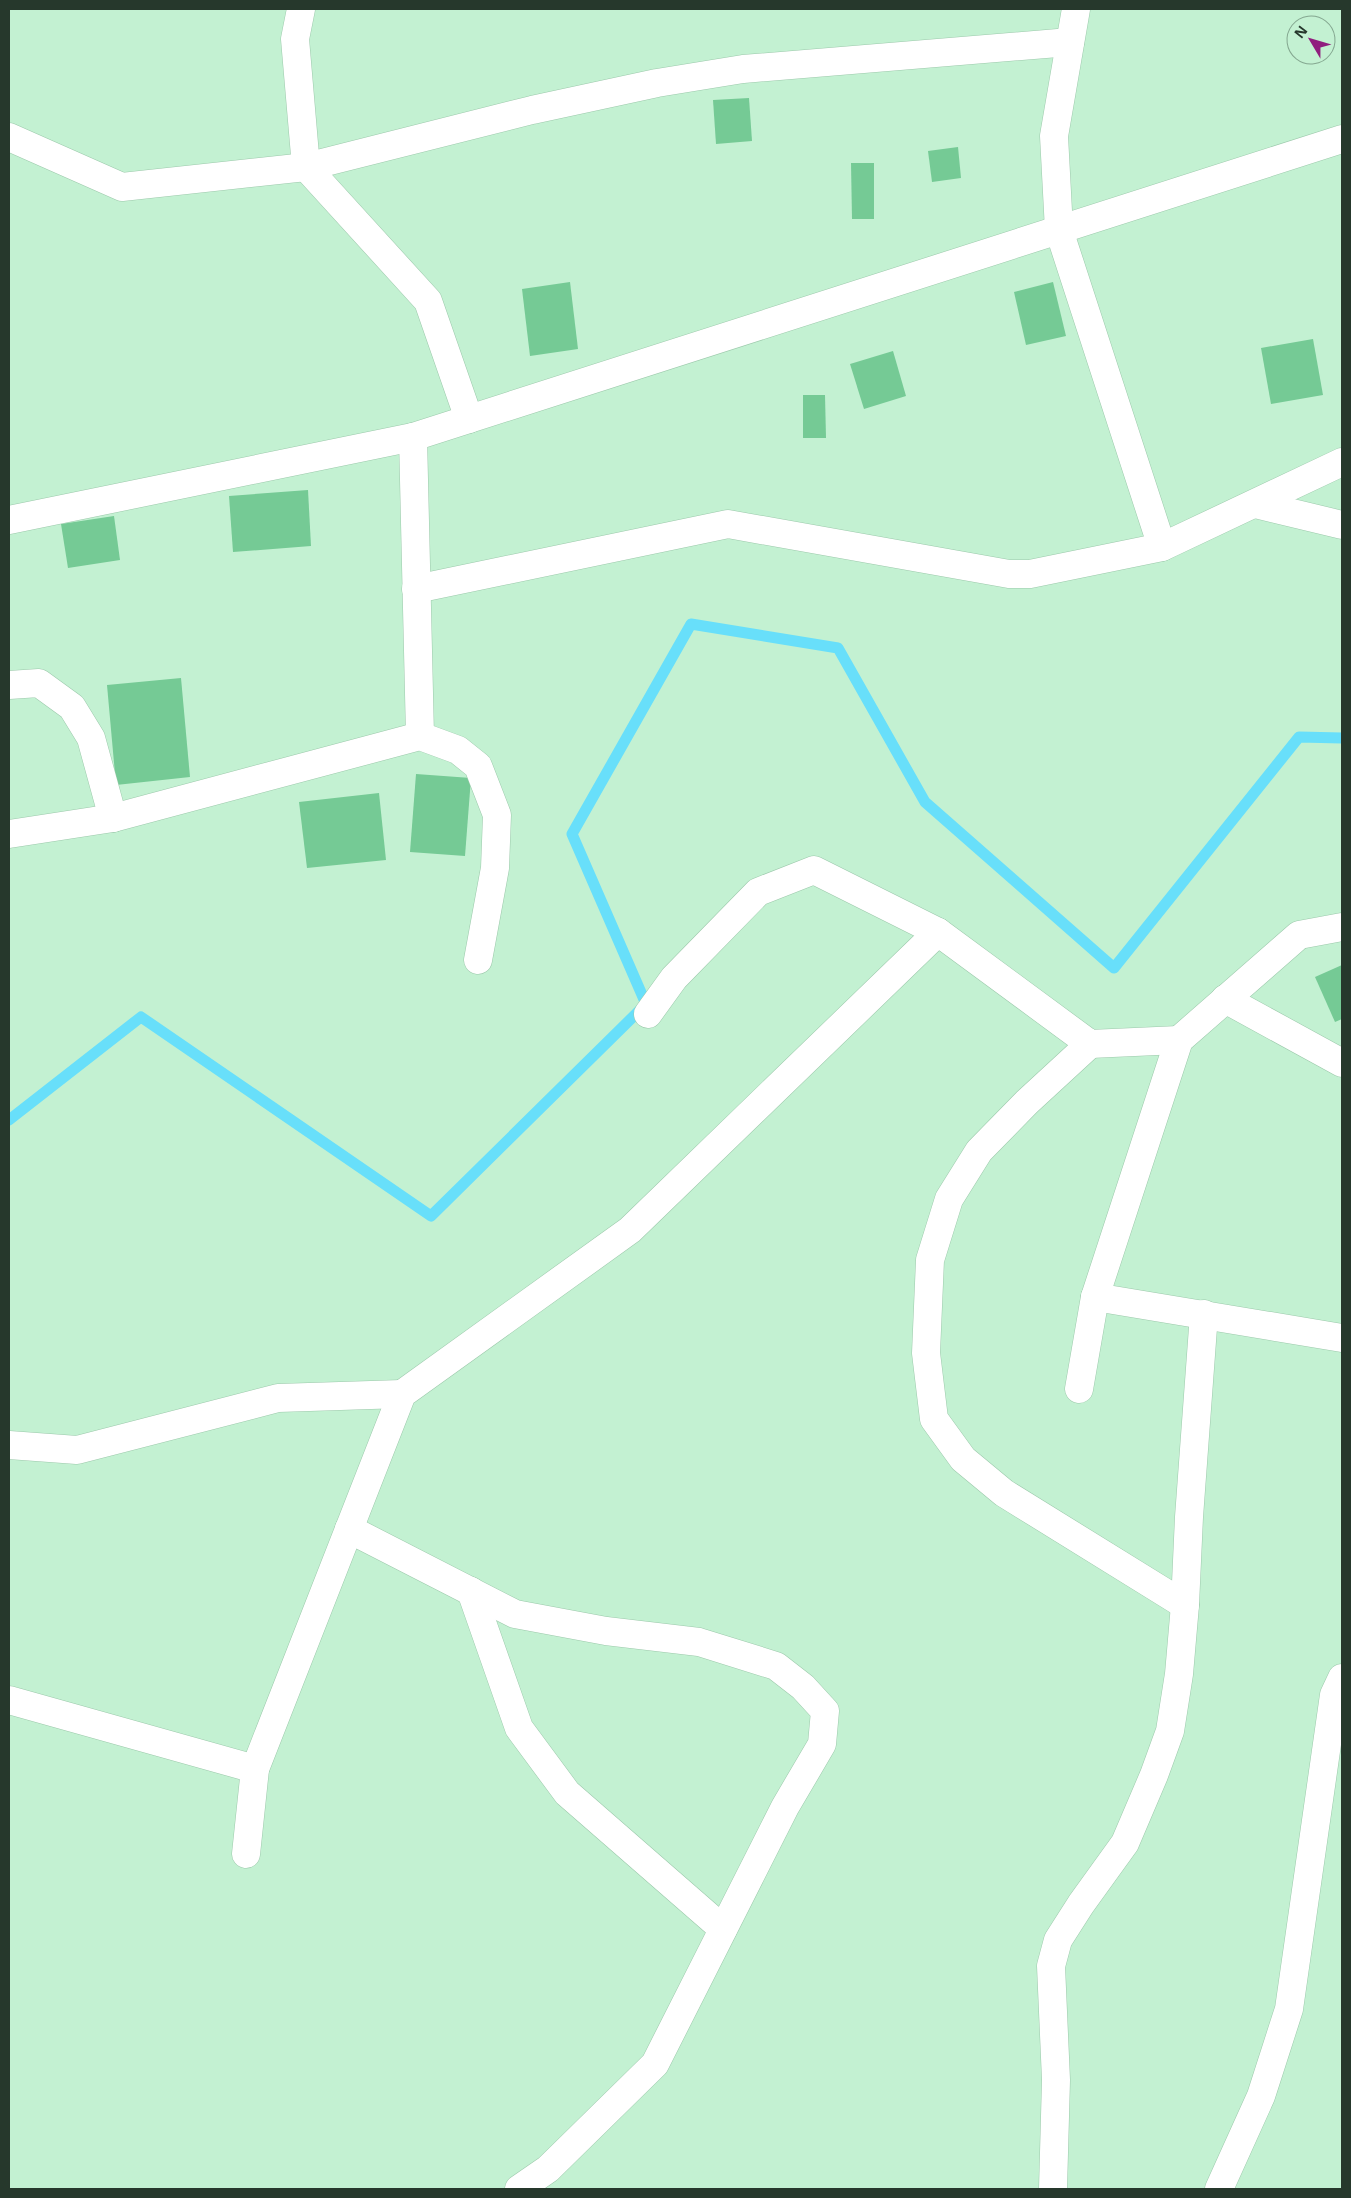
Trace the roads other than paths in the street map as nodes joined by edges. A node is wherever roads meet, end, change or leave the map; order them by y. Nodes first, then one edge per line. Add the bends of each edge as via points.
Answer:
1 (302, 9) edge
2 (1076, 9) edge
3 (1070, 42) junction
4 (9, 137) edge
5 (1342, 140) edge
6 (306, 167) junction
7 (1059, 230) junction
8 (469, 419) junction
9 (413, 437) junction
10 (1342, 462) edge
11 (1255, 504) junction
12 (9, 520) edge
13 (1342, 525) edge
14 (1162, 547) junction
15 (416, 589) junction
16 (9, 685) edge
17 (420, 736) junction
18 (112, 818) junction
19 (9, 834) edge
20 (1342, 927) edge
21 (938, 932) junction
22 (478, 960) dead end
23 (1225, 999) junction
24 (648, 1014) dead end
25 (1179, 1040) junction
26 (1090, 1044) junction
27 (1342, 1063) edge
28 (1095, 1297) junction
29 (1204, 1314) junction
30 (1342, 1338) edge
31 (1079, 1388) dead end
32 (402, 1394) junction
33 (9, 1445) edge
34 (349, 1529) junction
35 (471, 1591) junction
36 (1185, 1605) junction
37 (1342, 1678) edge
38 (9, 1700) edge
39 (255, 1769) junction
40 (246, 1854) dead end
41 (723, 1929) junction
42 (519, 2189) edge
43 (1053, 2189) edge
44 (1220, 2189) edge

1 - 6 street via 295,39
2 - 3 street
3 - 6 street via 742,69 666,81 532,110
3 - 7 street via 1054,136
4 - 6 street via 122,187
5 - 7 street
6 - 8 street via 428,301
7 - 8 street
7 - 14 street
8 - 9 street
9 - 12 street
9 - 15 street
10 - 11 street
11 - 13 street
11 - 14 street
14 - 15 street via 1030,574 1009,574 728,524
15 - 17 street
16 - 18 street via 39,683 72,707 91,738
17 - 18 street
17 - 22 street via 458,750 478,766 497,816 496,868
18 - 19 street
20 - 23 street via 1299,935
21 - 24 street via 814,870 758,892 674,978
21 - 26 street
21 - 32 street via 630,1230
23 - 25 street
23 - 27 street
25 - 26 street
25 - 28 street
26 - 36 street via 979,1151 949,1199 930,1260 926,1353 934,1419 963,1459 1004,1493
28 - 29 street
28 - 31 street
29 - 30 street
29 - 36 street
32 - 33 street via 278,1398 77,1450
32 - 34 street
34 - 35 street
34 - 39 street
35 - 41 street via 519,1728 567,1793
35 - 41 street via 515,1614 606,1631 699,1642 776,1666 803,1687 825,1711 822,1744 785,1807
36 - 43 street via 1170,1730 1154,1775 1124,1843 1058,1940 1051,1966 1056,2080
37 - 44 street via 1334,1695 1289,2009 1261,2096
38 - 39 street
39 - 40 street
41 - 42 street via 655,2064 548,2169

